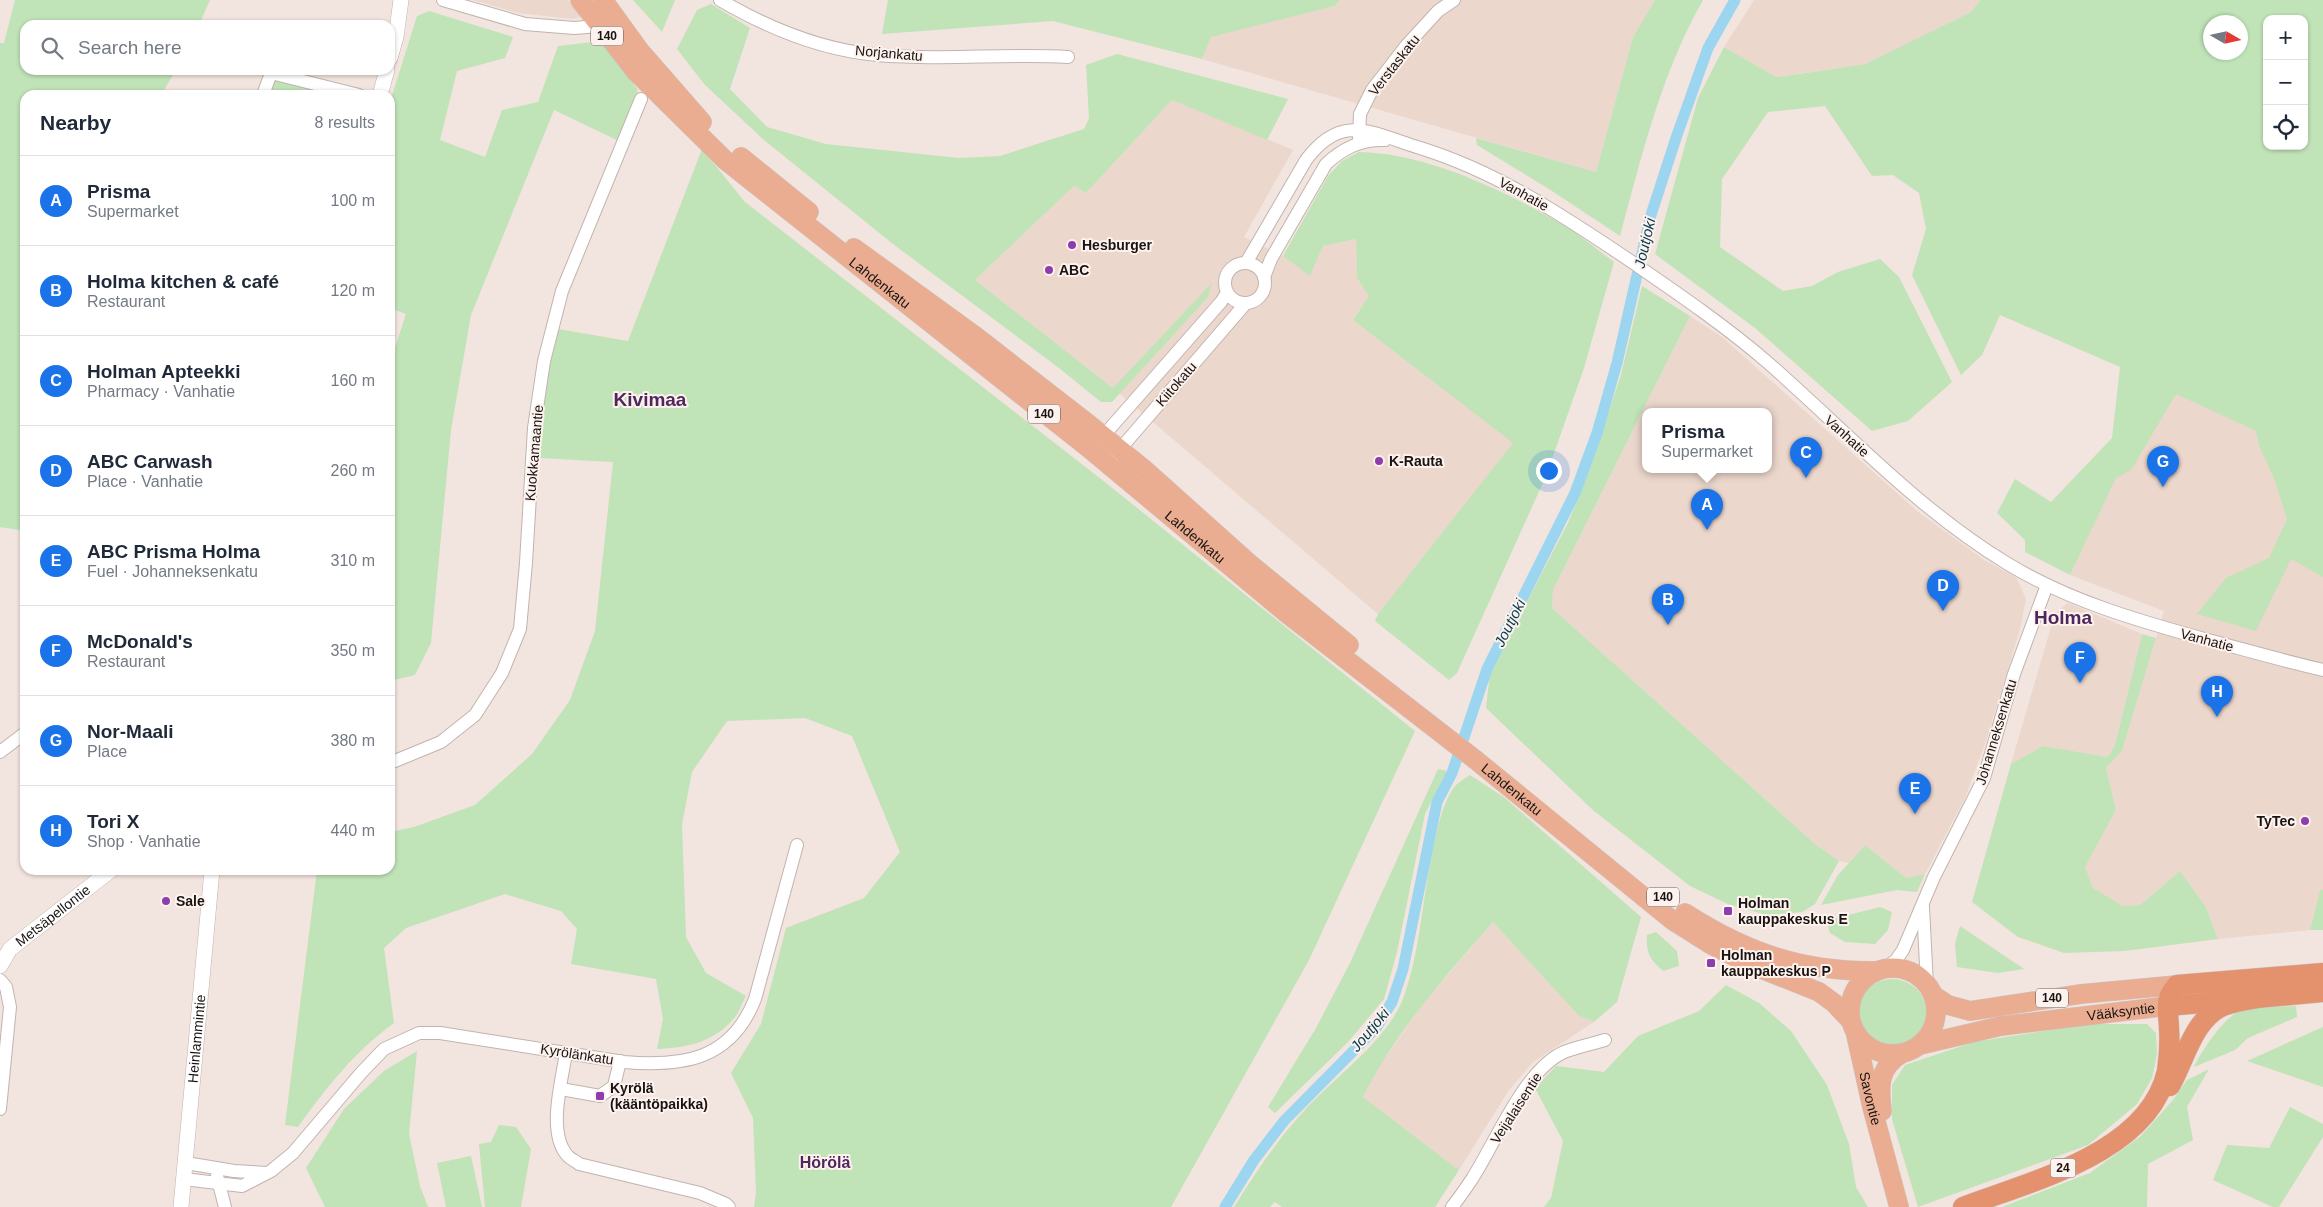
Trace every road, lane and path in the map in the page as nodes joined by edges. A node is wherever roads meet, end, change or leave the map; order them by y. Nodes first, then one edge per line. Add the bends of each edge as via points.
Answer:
1 (401, 0) edge
2 (443, 0) edge
3 (580, 0) edge
4 (603, 0) edge
5 (720, 0) edge
6 (1454, 0) edge
7 (599, 26) junction
8 (395, 40) edge
9 (1068, 56) dead end
10 (270, 75) edge
11 (279, 75) edge
12 (386, 75) edge
13 (265, 90) edge
14 (338, 90) edge
15 (381, 90) edge
16 (669, 96) junction
17 (641, 99) dead end
18 (1359, 137) junction
19 (1246, 263) junction
20 (1264, 277) junction
21 (1227, 292) junction
22 (1246, 303) junction
23 (1103, 436) junction
24 (1120, 449) junction
25 (1091, 450) junction
26 (1106, 464) junction
27 (2048, 585) junction
28 (2323, 670) edge
29 (1430, 718) junction
30 (20, 737) edge
31 (0, 752) edge
32 (1480, 756) junction
33 (395, 761) edge
34 (798, 844) dead end
35 (105, 875) edge
36 (212, 875) edge
37 (1923, 903) junction
38 (0, 966) edge
39 (1880, 970) junction
40 (2323, 973) edge
41 (0, 980) edge
42 (2177, 985) junction
43 (1930, 990) junction
44 (2323, 992) edge
45 (2258, 998) junction
46 (2168, 1006) junction
47 (1853, 1028) junction
48 (1605, 1040) dead end
49 (1920, 1045) junction
50 (566, 1053) junction
51 (1901, 1054) junction
52 (620, 1061) junction
53 (561, 1089) junction
54 (0, 1109) edge
55 (2151, 1109) junction
56 (1887, 1160) junction
57 (186, 1163) junction
58 (217, 1168) junction
59 (268, 1173) junction
60 (184, 1179) junction
61 (217, 1183) junction
62 (181, 1207) edge
63 (225, 1207) edge
64 (728, 1207) edge
65 (1452, 1207) edge
66 (1899, 1207) edge
67 (1963, 1207) edge

1 - 8 street
2 - 7 street via 525,24 574,28
3 - 7 main road, Lahdenkatu / 140
4 - 16 main road, Lahdenkatu / 140
5 - 9 street, Norjankatu via 782,32 875,55
6 - 18 street, Verstaskatu via 1425,25 1372,90 1360,114
7 - 16 main road, Lahdenkatu / 140 via 636,72
10 - 13 street
11 - 14 street
12 - 15 street
16 - 23 main road, Lahdenkatu via 814,216
16 - 25 main road, Lahdenkatu / 140 via 725,160 771,199
17 - 33 street, Kuokkamaantie via 562,290 544,361 534,428 520,629 502,673 475,715 440,742
18 - 19 street via 1340,131 1314,149
18 - 20 street via 1326,164 1271,259
18 - 27 street, Vanhatie via 1400,142 1434,152 1506,182 1564,216 1725,328 1963,535
19 - 20 street via 1257,267
19 - 21 street via 1235,265 1227,274
20 - 22 street via 1261,295
21 - 22 street via 1235,300
21 - 23 street, Kiitokatu
22 - 24 street, Kiitokatu
23 - 24 main road, Lahdenkatu
23 - 25 street, Kiitokatu
24 - 26 street, Kiitokatu
24 - 29 main road, Lahdenkatu
25 - 26 main road, Lahdenkatu / 140
26 - 29 main road, Lahdenkatu / 140 via 1285,612
27 - 28 street, Vanhatie via 2133,618
27 - 37 street, Johanneksenkatu via 2014,674 1984,778
29 - 32 main road, Lahdenkatu / 140
30 - 31 street
32 - 39 main road, Lahdenkatu / 140 via 1673,905 1728,938 1794,964 1824,970
32 - 47 main road, Lahdenkatu / 140 via 1672,920 1749,964 1819,992 1834,1003
34 - 52 street, Kyrölänkatu via 755,999 748,1017 738,1030 728,1041 705,1055 671,1063
35 - 38 street, Metsäpellontie via 10,949
36 - 57 street, Heinlammintie
37 - 39 street, Johanneksenkatu via 1903,950 1896,960
37 - 43 street, Johanneksenkatu via 1924,959
39 - 43 main road, 140 via 1906,970
39 - 47 main road via 1859,984 1854,992 1850,1001
40 - 42 highway, Vääksyntie
41 - 54 street via 6,988 10,1007
42 - 43 main road, Vääksyntie / 140 via 2081,994 1970,1012 1948,1005
42 - 46 highway, 24
43 - 49 main road via 1936,1011 1935,1021 1932,1031
44 - 45 highway, Vääksyntie / 24
45 - 46 highway, Vääksyntie / 24
45 - 55 highway, 24 via 2225,1006 2210,1014 2194,1037 2170,1085
46 - 49 main road, Vääksyntie / 24 via 2001,1026
46 - 55 highway, 24 via 2170,1042 2166,1071
47 - 51 main road, 140 via 1863,1043 1878,1053
47 - 56 main road, Savontie
48 - 65 street, Veijalaisentie via 1564,1052 1535,1075
49 - 51 main road
50 - 52 street, Kyrölänkatu
50 - 53 street
50 - 59 street, Kyrölänkatu via 440,1033 406,1037 375,1057 293,1153
51 - 56 main road, Savontie via 1888,1064 1881,1079
52 - 53 street via 614,1086 600,1096
53 - 64 street via 556,1122 566,1155 580,1164 700,1193
55 - 67 highway, 24 via 2107,1147 2060,1170
56 - 66 main road, Savontie
57 - 58 street
57 - 60 street, Heinlammintie
58 - 59 street
58 - 61 street
59 - 61 street, Kyrölänkatu via 242,1186
60 - 61 street, Kyrölänkatu
60 - 62 street, Heinlammintie
61 - 63 street

